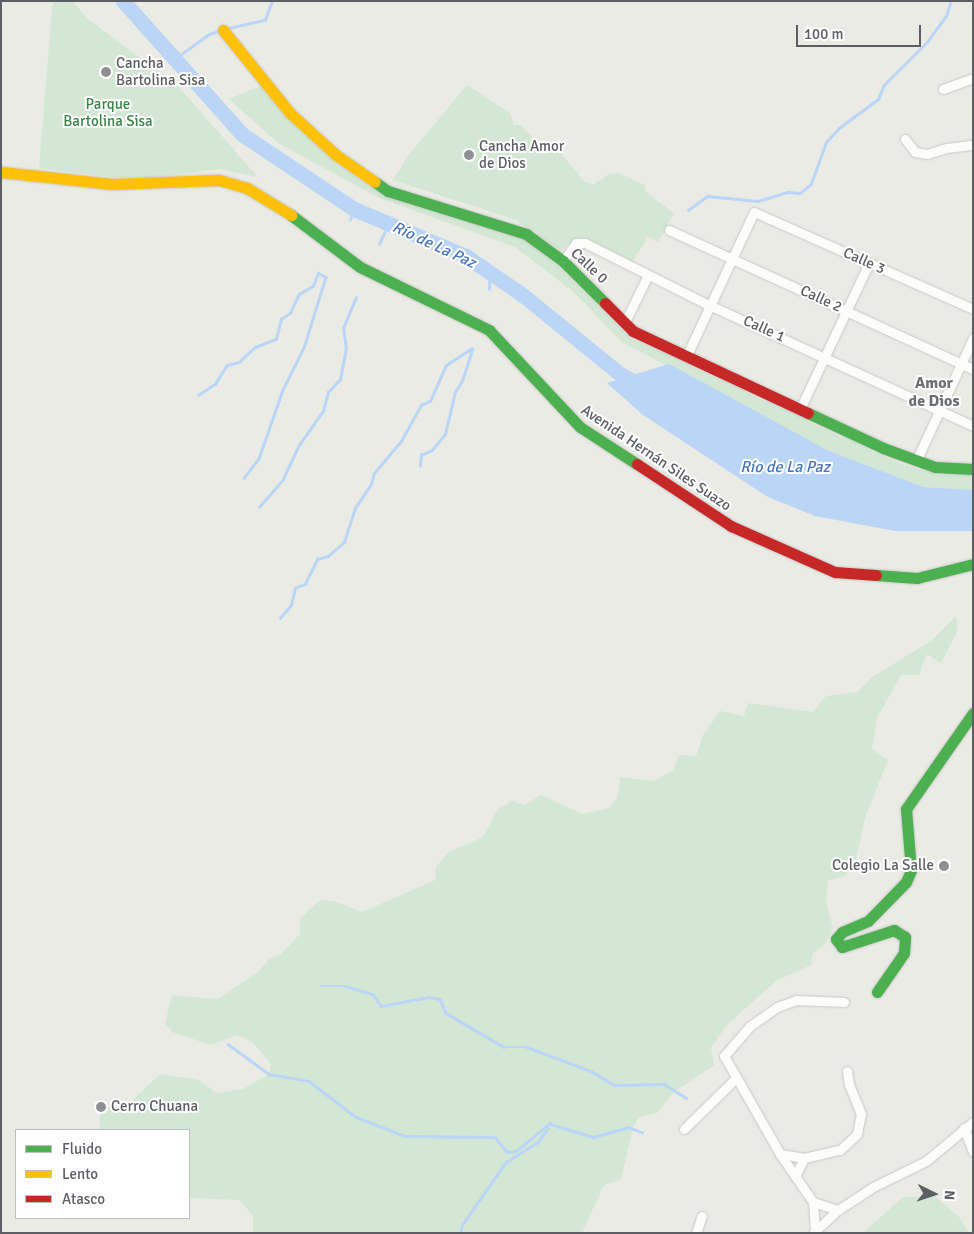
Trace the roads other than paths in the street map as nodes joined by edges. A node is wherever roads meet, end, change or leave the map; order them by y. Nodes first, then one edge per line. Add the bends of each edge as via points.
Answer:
1 (223, 30) dead end
2 (973, 78) edge
3 (943, 89) dead end
4 (905, 139) dead end
5 (973, 146) edge
6 (1, 172) edge
7 (669, 230) dead end
8 (732, 258) junction
9 (563, 261) junction
10 (869, 263) junction
11 (648, 275) junction
12 (709, 305) junction
13 (973, 309) edge
14 (846, 310) junction
15 (626, 322) junction
16 (973, 338) edge
17 (825, 356) junction
18 (686, 357) junction
19 (961, 364) junction
20 (973, 369) edge
21 (800, 409) junction
22 (938, 411) junction
23 (973, 426) edge
24 (916, 461) junction
25 (973, 469) edge
26 (973, 564) edge
27 (973, 713) edge
28 (877, 992) dead end
29 (844, 1002) dead end
30 (847, 1071) dead end
31 (735, 1079) junction
32 (973, 1122) edge
33 (964, 1128) junction
34 (684, 1129) dead end
35 (973, 1151) edge
36 (780, 1154) junction
37 (804, 1158) junction
38 (795, 1176) junction
39 (813, 1202) junction
40 (838, 1210) junction
41 (702, 1216) dead end
42 (814, 1232) edge
43 (696, 1233) edge

1 - 9 street, Calle 0 via 290,113 365,177 388,191 512,227
2 - 3 street
4 - 5 street via 915,152 927,154
6 - 26 street, Avenida Hernán Siles Suazo via 111,184 219,180 247,188 279,206 360,267 489,330 580,427 731,526 811,564 844,574 917,578
7 - 8 street, Calle 2
8 - 10 street, Calle 3 via 754,212
8 - 12 street
8 - 14 street, Calle 2
9 - 11 street, Calle 1 via 576,243 585,243
9 - 15 street, Calle 0
10 - 13 street, Calle 3
10 - 14 street
11 - 12 street, Calle 1
11 - 15 street
12 - 17 street, Calle 1
12 - 18 street
14 - 17 street
14 - 19 street, Calle 2
15 - 18 street, Calle 0 via 633,331
16 - 19 street
17 - 21 street
17 - 22 street, Calle 1
18 - 21 street, Calle 0
19 - 20 street, Calle 2
19 - 22 street
21 - 24 street, Calle 0
22 - 23 street, Calle 1
22 - 24 street
24 - 25 street, Calle 0 via 935,467
27 - 28 street via 906,809 911,870 906,882 868,921 842,932 836,939 842,947 894,930 904,937 904,953
29 - 31 street via 796,1000 764,1016 725,1053 725,1062
30 - 37 street via 861,1114 857,1134 840,1150
31 - 34 street
31 - 36 street
32 - 33 street
33 - 35 street
33 - 40 street via 926,1161 873,1187
36 - 37 street
36 - 38 street
37 - 38 street
38 - 39 street
39 - 40 street
39 - 42 street
40 - 42 street
41 - 43 street

